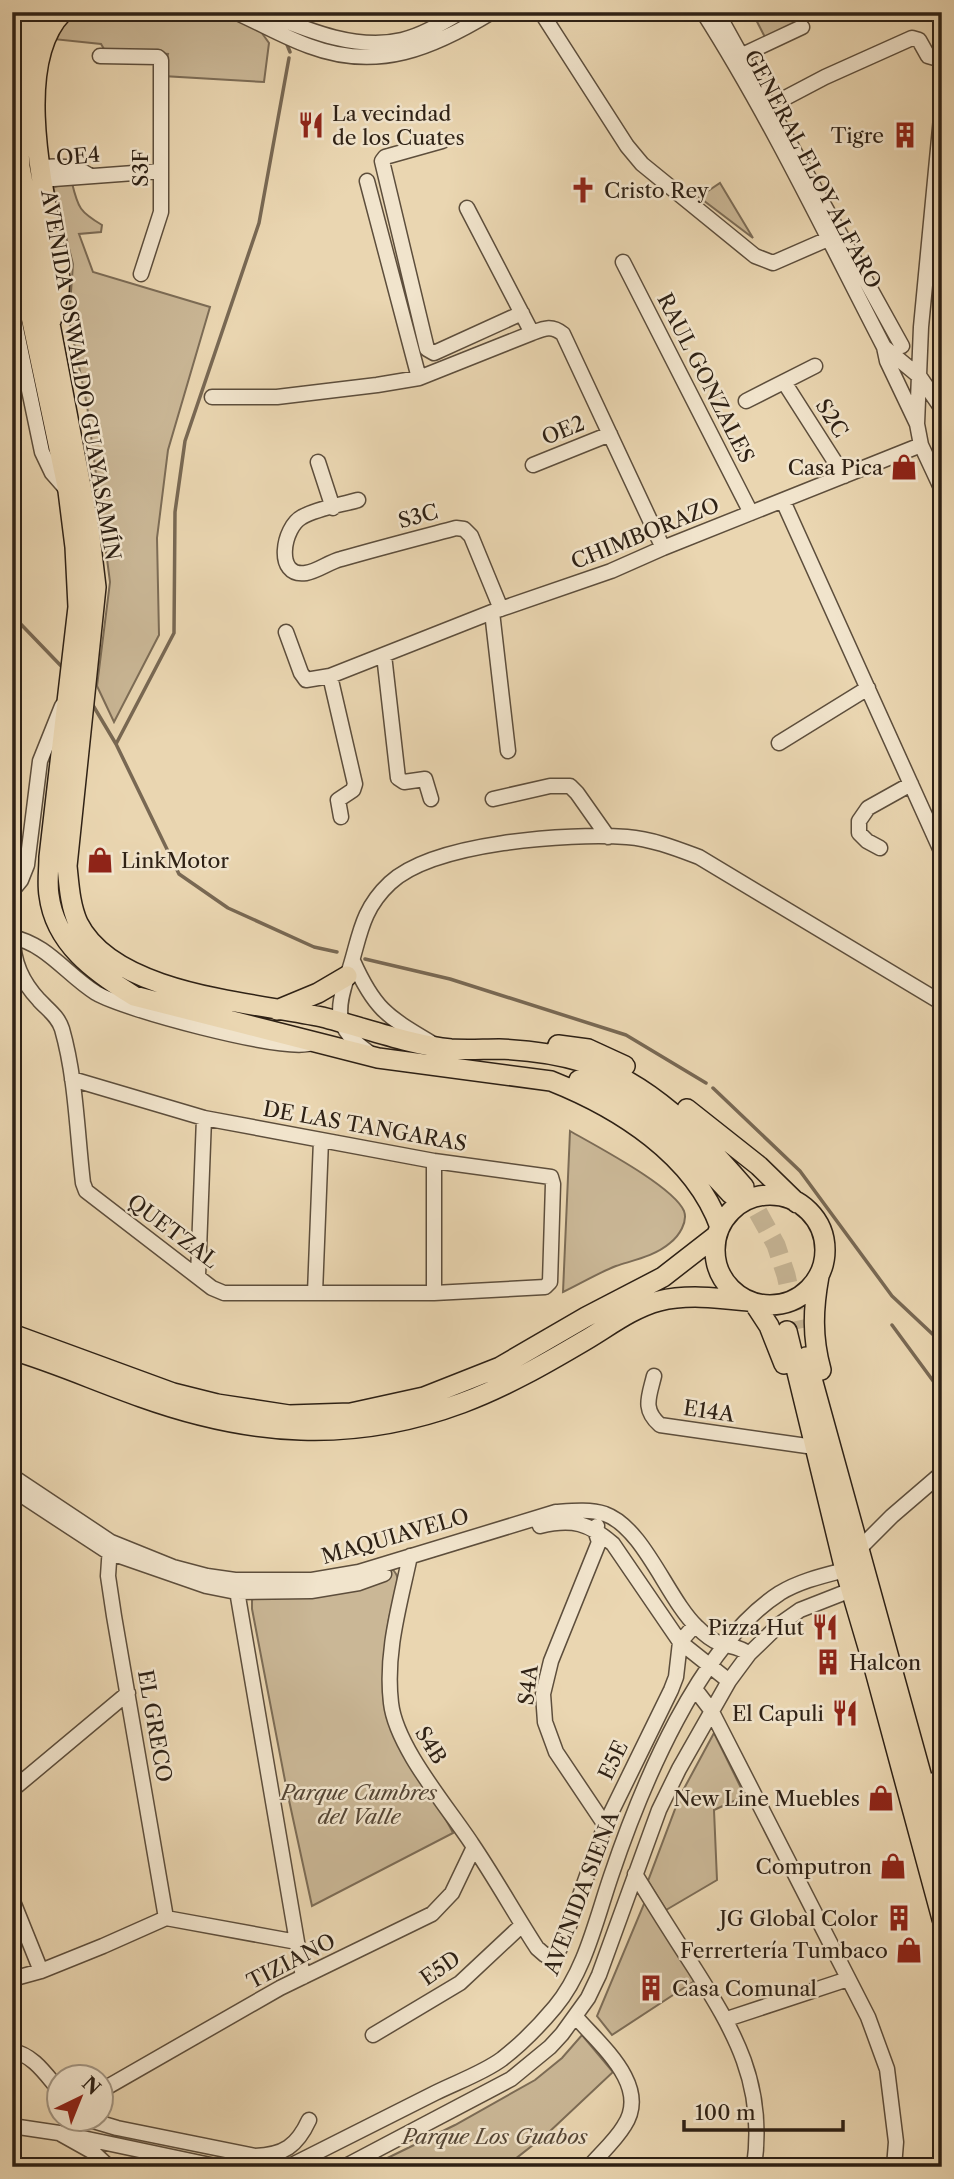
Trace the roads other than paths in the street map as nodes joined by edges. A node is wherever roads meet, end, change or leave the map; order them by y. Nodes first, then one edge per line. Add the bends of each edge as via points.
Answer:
1 (23, 12) edge
2 (38, 12) edge
3 (63, 12) edge
4 (235, 12) edge
5 (264, 12) edge
6 (461, 12) edge
7 (492, 12) edge
8 (541, 12) edge
9 (703, 12) edge
10 (717, 12) edge
11 (802, 27) dead end
12 (12, 48) edge
13 (100, 55) dead end
14 (737, 58) junction
15 (942, 60) edge
16 (787, 97) dead end
17 (942, 107) edge
18 (442, 141) dead end
19 (161, 171) junction
20 (40, 173) junction
21 (367, 181) dead end
22 (12, 200) edge
23 (467, 208) dead end
24 (828, 239) junction
25 (623, 262) dead end
26 (141, 274) dead end
27 (18, 308) edge
28 (522, 313) junction
29 (50, 325) junction
30 (921, 327) junction
31 (532, 332) junction
32 (902, 346) junction
33 (884, 347) junction
34 (815, 366) dead end
35 (920, 377) junction
36 (419, 378) junction
37 (784, 382) junction
38 (212, 397) dead end
39 (746, 401) dead end
40 (939, 404) edge
41 (917, 424) junction
42 (610, 434) junction
43 (921, 445) junction
44 (318, 462) dead end
45 (533, 465) dead end
46 (844, 476) junction
47 (942, 490) edge
48 (358, 500) dead end
49 (783, 501) junction
50 (333, 508) junction
51 (751, 513) junction
52 (663, 548) junction
53 (496, 610) junction
54 (286, 632) dead end
55 (384, 656) junction
56 (330, 676) junction
57 (76, 686) junction
58 (868, 688) junction
59 (779, 743) dead end
60 (508, 751) dead end
61 (911, 784) junction
62 (431, 799) dead end
63 (493, 799) dead end
64 (341, 817) dead end
65 (608, 837) junction
66 (880, 848) dead end
67 (942, 853) edge
68 (13, 892) edge
69 (13, 937) edge
70 (351, 965) junction
71 (12, 981) edge
72 (37, 998) junction
73 (942, 1003) edge
74 (277, 1010) junction
75 (340, 1022) junction
76 (319, 1042) junction
77 (437, 1047) junction
78 (502, 1049) junction
79 (378, 1058) junction
80 (502, 1073) junction
81 (72, 1079) junction
82 (204, 1118) junction
83 (321, 1140) junction
84 (434, 1161) junction
85 (797, 1203) junction
86 (719, 1231) junction
87 (820, 1275) junction
88 (198, 1276) junction
89 (550, 1282) joint
90 (315, 1293) junction
91 (434, 1293) junction
92 (751, 1302) junction
93 (12, 1334) edge
94 (12, 1350) edge
95 (654, 1376) dead end
96 (807, 1446) junction
97 (942, 1473) edge
98 (12, 1476) edge
99 (12, 1489) edge
100 (604, 1514) junction
101 (622, 1526) junction
102 (601, 1538) junction
103 (863, 1545) junction
104 (110, 1547) junction
105 (409, 1561) junction
106 (844, 1568) junction
107 (236, 1586) junction
108 (860, 1588) junction
109 (695, 1625) junction
110 (680, 1642) junction
111 (726, 1645) junction
112 (749, 1654) junction
113 (710, 1668) junction
114 (729, 1681) junction
115 (695, 1689) junction
116 (128, 1693) junction
117 (711, 1710) junction
118 (933, 1780) edge
119 (12, 1790) edge
120 (606, 1825) junction
121 (474, 1846) junction
122 (942, 1850) edge
123 (635, 1874) junction
124 (12, 1899) edge
125 (166, 1918) junction
126 (942, 1919) edge
127 (522, 1925) junction
128 (297, 1942) junction
129 (556, 1955) joint
130 (41, 1970) junction
131 (303, 1977) junction
132 (12, 1979) edge
133 (848, 1979) junction
134 (576, 2017) junction
135 (727, 2019) junction
136 (373, 2035) dead end
137 (12, 2051) edge
138 (46, 2075) edge
139 (116, 2082) edge
140 (309, 2120) dead end
141 (12, 2126) edge
142 (116, 2128) edge
143 (46, 2131) edge
144 (62, 2134) edge
145 (65, 2134) edge
146 (109, 2167) edge
147 (220, 2167) edge
148 (288, 2167) edge
149 (344, 2167) edge
150 (589, 2167) edge
151 (754, 2167) edge
152 (894, 2167) edge

1 - 12 main road
2 - 29 main road, AVENIDA OSWALDO GUAYASAMÍN via 22,72 18,135
3 - 20 main road via 50,31 36,83
4 - 7 street via 308,46 372,58 419,49
5 - 6 street via 330,35 381,43 424,32
8 - 24 street via 626,146 755,256 772,263
9 - 14 street, GENERAL ELOY ALFARO
10 - 14 street
11 - 14 street
13 - 19 street, S3F via 160,58
14 - 24 street, GENERAL ELOY ALFARO
14 - 32 street
15 - 16 street via 928,57 919,40 912,38
17 - 30 street
18 - 28 street via 382,161 427,349 434,353
19 - 20 street, OE4 via 79,178
19 - 26 street, S3F via 160,216
20 - 29 main road via 60,278
21 - 36 street
22 - 27 main road, AVENIDA OSWALDO GUAYASAMÍN
23 - 28 street
24 - 33 street, GENERAL ELOY ALFARO
25 - 51 street, RAUL GONZALES
27 - 57 main road, AVENIDA OSWALDO GUAYASAMÍN via 68,491 78,607
28 - 31 street
29 - 57 main road, AVENIDA OSWALDO GUAYASAMÍN via 96,587
30 - 32 street
30 - 35 street
31 - 36 street
31 - 42 street via 555,328 563,334
32 - 33 street
33 - 35 street, GENERAL ELOY ALFARO
33 - 41 street, GENERAL ELOY ALFARO
34 - 37 street
35 - 40 street, GENERAL ELOY ALFARO
35 - 41 street
36 - 38 street via 277,397
37 - 39 street
37 - 46 street, S2C
41 - 43 street
42 - 45 street, OE2
42 - 52 street
43 - 46 street, CHIMBORAZO
43 - 47 street
44 - 50 street
46 - 49 street, CHIMBORAZO
48 - 50 street
49 - 51 street, CHIMBORAZO
49 - 58 street
50 - 53 street, S3C via 300,518 293,526 285,561 295,572 306,573 337,560 464,528 471,536
51 - 52 street, CHIMBORAZO
52 - 53 street, CHIMBORAZO
53 - 55 street, CHIMBORAZO
53 - 60 street, S3C
54 - 56 street via 306,680
55 - 56 street, CHIMBORAZO
55 - 62 street via 398,778 404,782 425,779
56 - 64 street via 355,784 338,800
57 - 68 street via 52,727 40,761 27,865
57 - 74 main road, AVENIDA OSWALDO GUAYASAMÍN via 67,866 78,923 93,943 141,977
57 - 76 main road, AVENIDA OSWALDO GUAYASAMÍN via 49,857 49,895 65,939 102,976 134,996
58 - 59 street
58 - 61 street
61 - 66 street via 867,808 859,821 859,833
61 - 67 street
63 - 65 street via 570,786
65 - 70 street via 549,837 448,855 403,873 364,917
65 - 73 street via 660,843 699,857
69 - 72 street, QUETZAL via 19,972
69 - 76 street via 42,949 85,986 114,1002 276,1044
70 - 74 main road via 318,993
70 - 75 street
70 - 77 street via 376,1005
71 - 72 street
72 - 81 street, QUETZAL via 61,1027
74 - 75 main road, AVENIDA OSWALDO GUAYASAMÍN
75 - 77 main road, AVENIDA OSWALDO GUAYASAMÍN
75 - 79 street via 354,1042
76 - 79 main road, AVENIDA OSWALDO GUAYASAMÍN
77 - 78 main road, AVENIDA OSWALDO GUAYASAMÍN
78 - 80 main road, AVENIDA OSWALDO GUAYASAMÍN via 583,1062 618,1077 702,1139 737,1190 657,1122 608,1092 558,1074
78 - 85 main road, AVENIDA OSWALDO GUAYASAMÍN via 546,1043 588,1049 624,1065 665,1091 759,1166
79 - 80 main road, AVENIDA OSWALDO GUAYASAMÍN
80 - 86 main road, AVENIDA OSWALDO GUAYASAMÍN via 551,1082 621,1115 693,1176 712,1205
81 - 82 street, DE LAS TANGARAS
81 - 88 street, QUETZAL via 86,1191
82 - 83 street, DE LAS TANGARAS
82 - 88 street
83 - 84 street, DE LAS TANGARAS
83 - 90 street
84 - 89 street, DE LAS TANGARAS via 551,1177
84 - 91 street
85 - 86 main road via 780,1196 745,1202 730,1212
85 - 87 main road via 808,1211 822,1234 825,1248
86 - 92 main road via 718,1266 730,1287
86 - 93 main road via 663,1276 500,1367 424,1397 351,1413 289,1415 217,1404 173,1393
87 - 92 main road via 799,1297 785,1303
87 - 103 main road via 813,1324 815,1349 856,1496
88 - 90 street, QUETZAL via 224,1293
89 - 91 street, QUETZAL via 545,1287
90 - 91 street, QUETZAL
92 - 94 main road via 694,1298 657,1302 511,1383 462,1404 374,1427 336,1430 297,1432 197,1416
92 - 96 main road via 769,1326 782,1357
95 - 96 street, E14A via 648,1410 660,1425
96 - 106 main road
97 - 103 street
98 - 104 street, MAQUIAVELO
99 - 104 street, MAQUIAVELO
100 - 101 street, MAQUIAVELO
100 - 102 street, S4A
100 - 105 street, MAQUIAVELO via 556,1513
101 - 102 street, S4A
101 - 109 street, MAQUIAVELO
102 - 105 street, MAQUIAVELO via 574,1522 555,1522
102 - 110 street
102 - 120 street, S4A via 551,1661 543,1694 545,1722 556,1752
103 - 108 main road
104 - 107 street, MAQUIAVELO
104 - 116 street, EL GRECO via 112,1603
105 - 107 street, MAQUIAVELO via 312,1580
105 - 121 street, S4B via 391,1654 395,1725
106 - 108 main road
106 - 108 main road via 792,1330
106 - 111 street, AVENIDA SIENA via 781,1593
107 - 128 street
108 - 112 street, AVENIDA SIENA via 800,1610
108 - 118 main road
108 - 126 main road via 875,1671
109 - 110 street
109 - 111 street, MAQUIAVELO
110 - 113 street
110 - 120 street, E5E via 671,1690
111 - 112 street, MAQUIAVELO
111 - 113 street, AVENIDA SIENA
112 - 114 street, AVENIDA SIENA
113 - 114 street
113 - 115 street, AVENIDA SIENA
114 - 117 street, AVENIDA SIENA
115 - 117 street
115 - 148 street, AVENIDA SIENA via 638,1804 581,1962 554,2008 501,2060
116 - 119 street
116 - 125 street, EL GRECO
117 - 123 street, AVENIDA SIENA via 667,1791
117 - 133 street
118 - 122 main road
120 - 129 street, E5E via 564,1944
121 - 127 street, S4B
121 - 131 street, TIZIANO via 452,1893 432,1914
123 - 134 street, AVENIDA SIENA via 599,1975
123 - 135 street
124 - 130 street
125 - 128 street
125 - 130 street
127 - 129 street, S4B via 541,1952
127 - 136 street, E5D via 460,1983
128 - 131 street
130 - 132 street
131 - 139 street, TIZIANO
133 - 135 street
133 - 152 street via 887,2069 896,2142
134 - 149 street, AVENIDA SIENA via 550,2047 511,2079
134 - 150 street via 620,2068 631,2087 633,2104 624,2127
135 - 151 street via 741,2049 754,2100
137 - 138 street via 34,2061
140 - 142 street via 289,2148 255,2156
141 - 143 street
144 - 146 street
145 - 147 street

